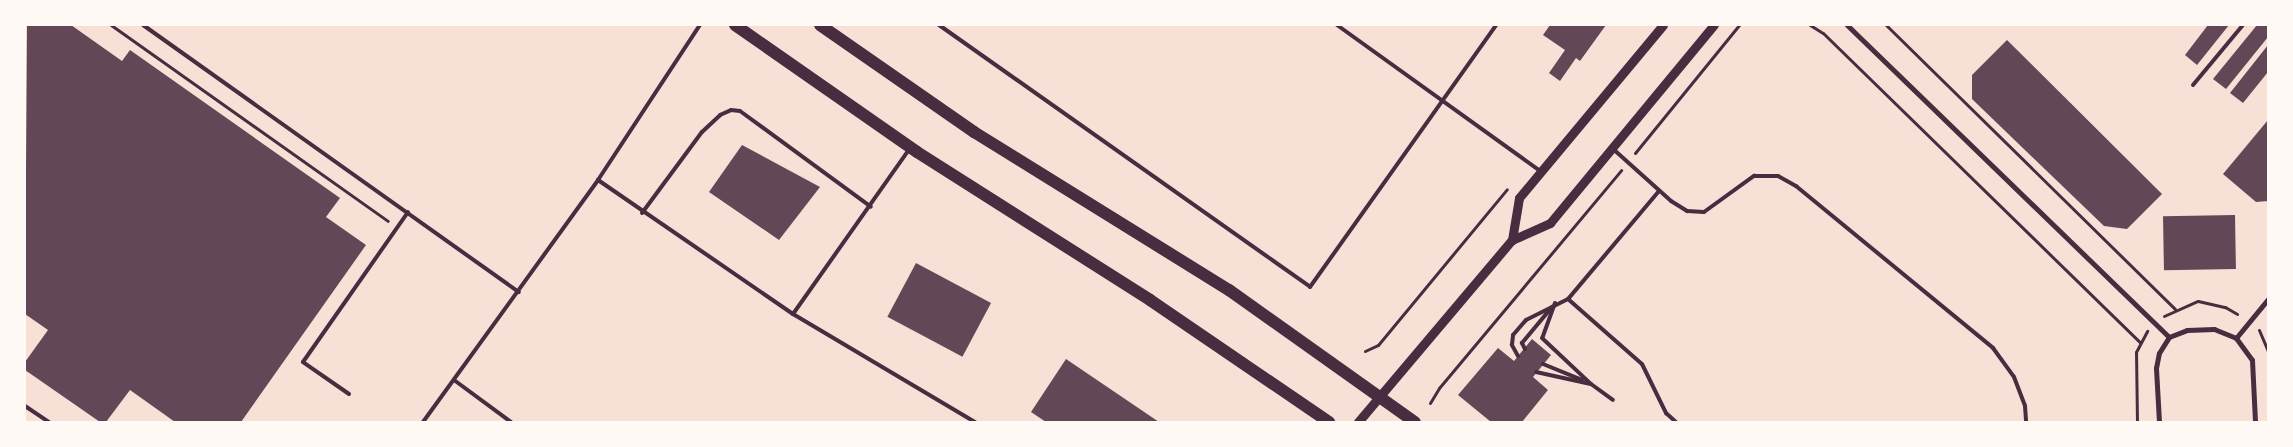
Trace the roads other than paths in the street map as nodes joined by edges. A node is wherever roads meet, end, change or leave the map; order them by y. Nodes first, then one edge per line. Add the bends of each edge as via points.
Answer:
1 (144, 25) edge
2 (700, 25) edge
3 (735, 25) edge
4 (820, 25) edge
5 (939, 25) edge
6 (1337, 25) edge
7 (1496, 25) edge
8 (1663, 25) edge
9 (1714, 25) edge
10 (1847, 25) edge
11 (2243, 25) edge
12 (2193, 85) dead end
13 (1443, 100) junction
14 (910, 148) junction
15 (1612, 148) junction
16 (1542, 172) junction
17 (598, 180) junction
18 (1659, 191) junction
19 (870, 207) junction
20 (408, 212) junction
21 (642, 213) junction
22 (1512, 240) junction
23 (519, 292) junction
24 (1568, 299) junction
25 (2268, 299) edge
26 (1555, 303) junction
27 (793, 314) junction
28 (2169, 337) junction
29 (2236, 338) junction
30 (1525, 349) dead end
31 (1518, 356) dead end
32 (1543, 364) dead end
33 (1536, 372) dead end
34 (454, 380) junction
35 (1591, 384) junction
36 (349, 394) dead end
37 (1379, 397) junction
38 (1612, 400) dead end
39 (25, 406) edge
40 (49, 422) edge
41 (423, 422) edge
42 (511, 422) edge
43 (975, 422) edge
44 (1329, 422) edge
45 (1358, 422) edge
46 (1415, 422) edge
47 (1676, 422) edge
48 (2026, 422) edge
49 (2159, 422) edge
50 (2255, 422) edge

1 - 20 lane
2 - 17 lane
3 - 14 main road
4 - 37 main road via 974,132 1229,290
5 - 13 lane via 1310,287
6 - 13 lane
7 - 13 lane
8 - 16 street
9 - 15 street
10 - 28 street
11 - 12 lane
13 - 16 lane
14 - 19 lane
14 - 44 main road via 1142,295
15 - 18 lane
15 - 22 street via 1550,223
16 - 22 street via 1519,198
17 - 21 lane
17 - 23 lane
18 - 24 lane
18 - 48 lane via 1687,210 1704,212 1754,176 1778,176 1796,186 1993,348 2014,377 2025,406
19 - 21 lane via 740,111 731,110 720,115 702,132
19 - 27 lane
20 - 23 lane
20 - 36 lane via 303,362
21 - 27 lane
22 - 37 street
23 - 34 lane
24 - 26 lane
24 - 47 lane via 1642,364 1666,413
25 - 29 street
26 - 30 lane via 1522,343
26 - 31 lane via 1526,320 1512,335 1512,345
26 - 35 lane via 1542,338
27 - 43 lane
28 - 29 street via 2187,330 2214,329
28 - 49 street via 2156,368
29 - 50 street via 2252,360
32 - 35 lane
33 - 35 lane
34 - 41 lane
34 - 42 lane
35 - 38 lane
37 - 45 street
37 - 46 main road
39 - 40 lane

